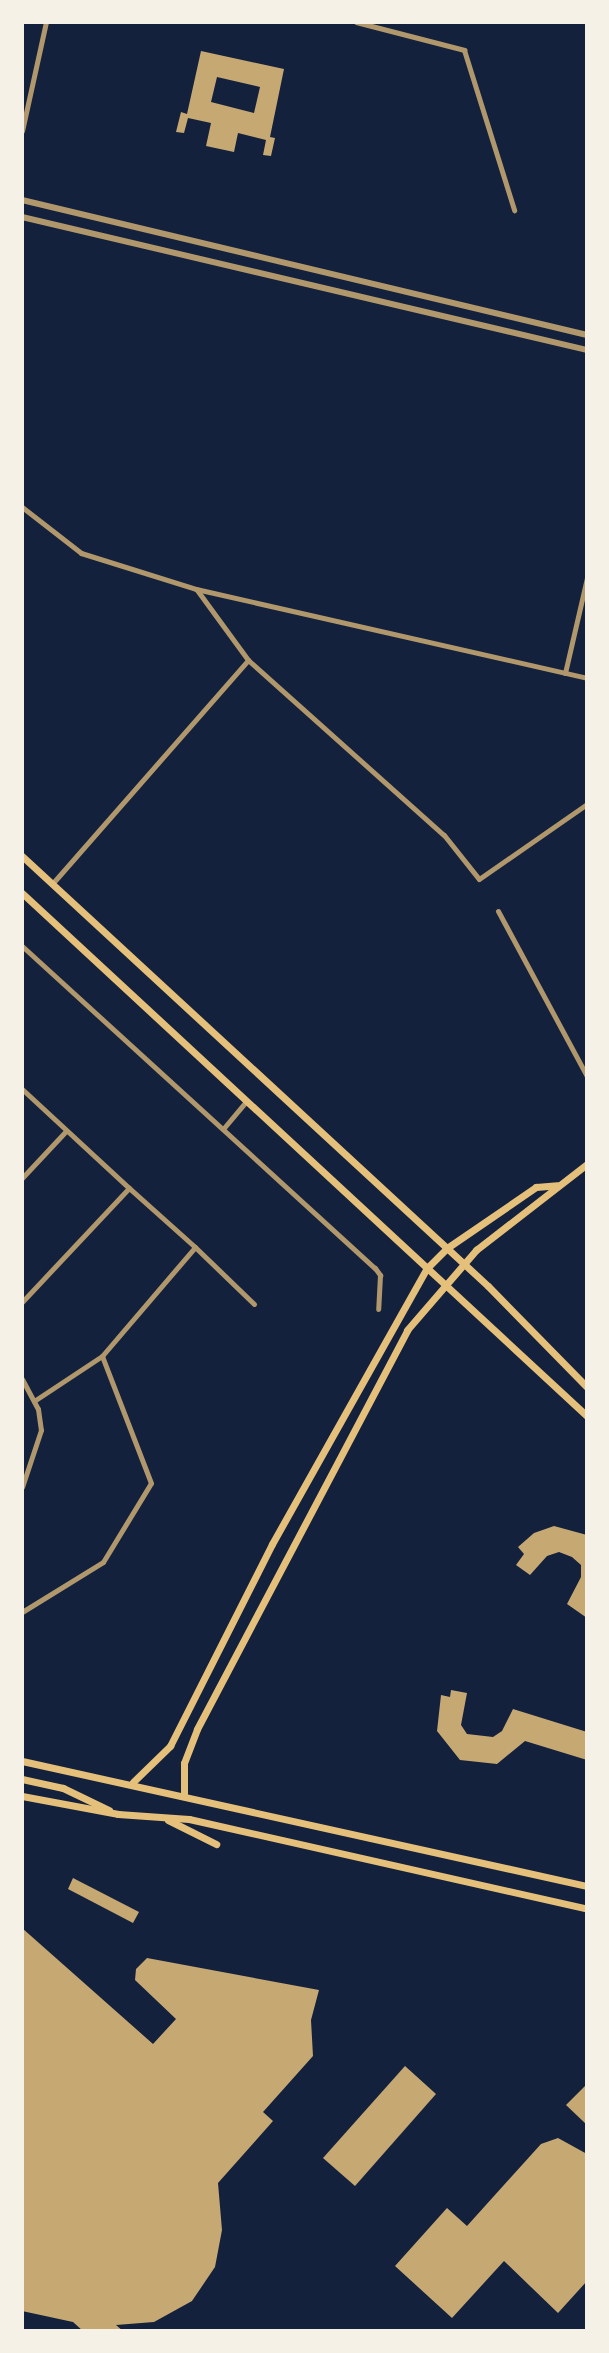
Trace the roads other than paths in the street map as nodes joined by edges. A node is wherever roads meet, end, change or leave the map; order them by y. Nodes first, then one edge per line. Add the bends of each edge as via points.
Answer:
1 (46, 22) edge
2 (356, 22) edge
3 (22, 131) edge
4 (22, 200) edge
5 (514, 210) dead end
6 (22, 217) edge
7 (587, 335) edge
8 (587, 350) edge
9 (22, 507) edge
10 (587, 578) edge
11 (196, 589) junction
12 (248, 660) junction
13 (565, 673) junction
14 (587, 678) edge
15 (587, 804) edge
16 (22, 856) edge
17 (52, 884) junction
18 (22, 893) edge
19 (498, 911) dead end
20 (22, 946) edge
21 (587, 1076) edge
22 (22, 1089) edge
23 (246, 1102) junction
24 (223, 1129) junction
25 (66, 1131) junction
26 (587, 1164) edge
27 (22, 1178) edge
28 (557, 1185) junction
29 (129, 1188) junction
30 (195, 1247) junction
31 (447, 1248) junction
32 (463, 1263) junction
33 (427, 1268) junction
34 (443, 1283) junction
35 (22, 1302) edge
36 (254, 1304) dead end
37 (378, 1309) dead end
38 (102, 1356) junction
39 (22, 1379) edge
40 (587, 1387) edge
41 (34, 1401) junction
42 (587, 1416) edge
43 (22, 1487) edge
44 (22, 1612) edge
45 (206, 1670) junction
46 (225, 1678) junction
47 (22, 1761) edge
48 (22, 1779) edge
49 (133, 1782) junction
50 (184, 1793) junction
51 (22, 1796) edge
52 (118, 1814) junction
53 (157, 1817) junction
54 (216, 1844) dead end
55 (587, 1886) edge
56 (587, 1909) edge

1 - 3 street
2 - 5 street via 464,50
4 - 7 street
6 - 8 street
9 - 11 street via 81,553
10 - 13 street
11 - 12 street
11 - 13 street
12 - 15 street via 444,835 479,879
12 - 17 street
13 - 14 street
16 - 17 main road
17 - 31 main road
18 - 23 main road
19 - 21 street
20 - 24 street
22 - 25 street
23 - 24 street
23 - 33 main road
24 - 37 street via 375,1268 380,1275
25 - 27 street
25 - 29 street
26 - 28 main road
28 - 31 main road via 536,1187
28 - 32 main road
29 - 30 street
29 - 35 street
30 - 36 street
30 - 38 street
31 - 32 main road
31 - 33 main road
32 - 34 main road
32 - 40 main road
33 - 34 main road
33 - 45 main road
34 - 42 main road
34 - 46 main road via 407,1330 368,1398
38 - 41 street
38 - 44 street via 149,1488 103,1562
39 - 41 street
41 - 43 street via 41,1430
45 - 46 main road
45 - 49 main road via 170,1746
46 - 50 main road via 186,1755
47 - 49 main road
48 - 52 main road via 63,1788
49 - 50 main road
50 - 55 main road
51 - 52 main road
52 - 53 main road
53 - 54 main road
53 - 56 main road via 189,1819

